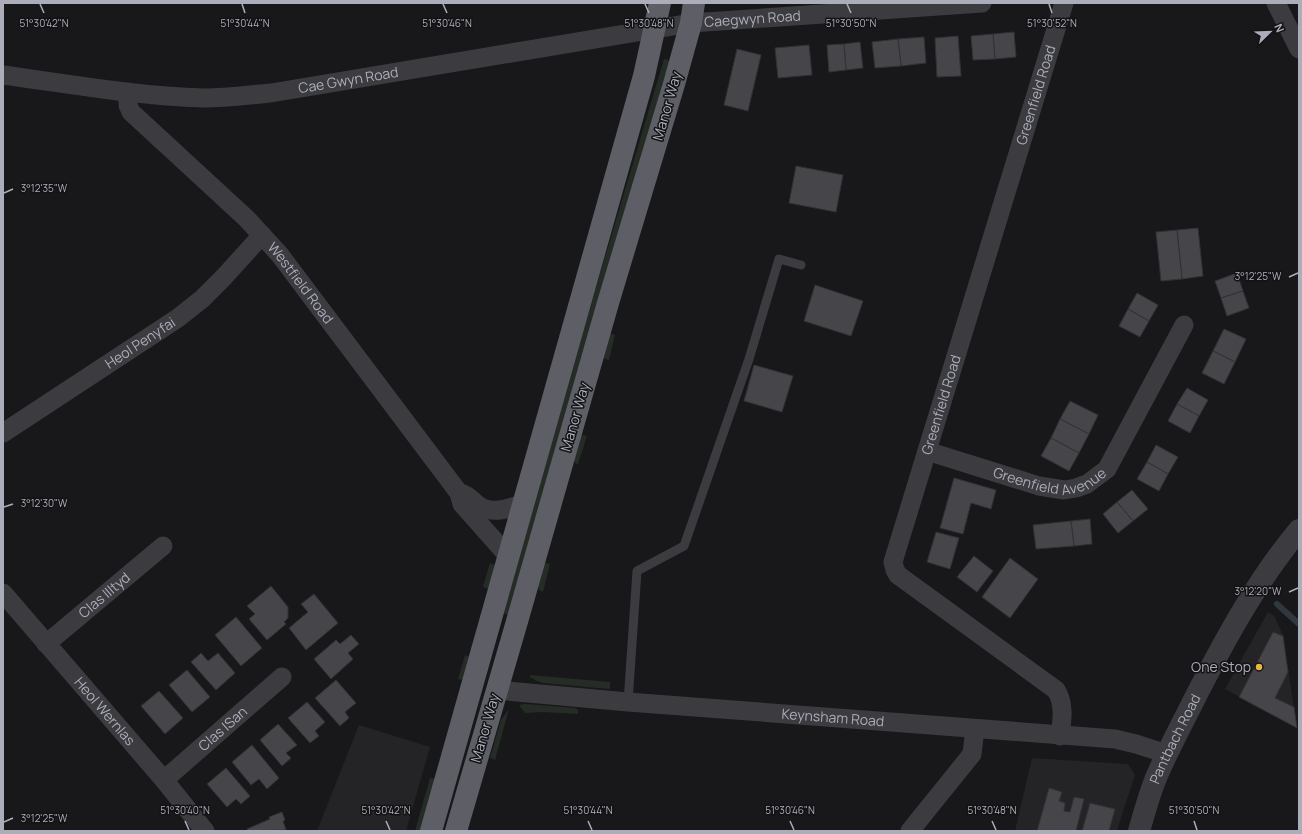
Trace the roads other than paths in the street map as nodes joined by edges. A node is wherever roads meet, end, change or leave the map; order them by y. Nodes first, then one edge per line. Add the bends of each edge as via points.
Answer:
1 (660, 3) edge
2 (982, 3) edge
3 (1064, 3) edge
4 (1276, 3) edge
5 (692, 13) edge
6 (654, 29) junction
7 (1299, 49) edge
8 (3, 75) edge
9 (128, 92) junction
10 (262, 235) junction
11 (801, 266) dead end
12 (1184, 325) dead end
13 (3, 433) edge
14 (927, 451) junction
15 (460, 493) junction
16 (523, 504) junction
17 (1299, 530) edge
18 (163, 546) dead end
19 (508, 556) junction
20 (3, 593) edge
21 (46, 644) junction
22 (282, 677) dead end
23 (496, 690) junction
24 (628, 702) junction
25 (975, 729) junction
26 (1060, 736) junction
27 (1167, 754) junction
28 (164, 780) junction
29 (205, 831) edge
30 (431, 831) edge
31 (456, 831) edge
32 (910, 831) edge
33 (1139, 831) edge

1 - 6 highway, Manor Way
2 - 5 street, Caegwyn Road
3 - 14 street, Greenfield Road
4 - 7 street
5 - 6 street, Cae Gwyn Road
5 - 23 highway, Manor Way via 674,84
6 - 9 street, Cae Gwyn Road via 244,96 205,98
6 - 16 highway, Manor Way via 644,76
8 - 9 street, Cae Gwyn Road
9 - 10 street, Westfield Road via 131,112
10 - 13 street, Heol Penyfai via 202,299 178,318
10 - 15 street, Westfield Road via 280,255
11 - 24 lane via 779,259 749,359 684,546 637,571
12 - 14 street, Greenfield Avenue via 1107,469 1087,484 1064,490 1039,486
14 - 26 street, Greenfield Road via 893,562 895,570 898,575 1056,690 1062,704
15 - 16 street, Westfield Road via 486,509 505,510
15 - 19 street, Westfield Road via 462,504
16 - 19 highway, Manor Way
17 - 27 street, Pantbach Road via 1255,590 1214,660
18 - 21 street, Clas Illtyd
19 - 30 highway, Manor Way
20 - 21 street, Heol Wernlas
21 - 28 street, Heol Wernlas
22 - 28 street, Clas ISan
23 - 24 street, Keynsham Road
23 - 31 highway, Manor Way
24 - 25 street, Keynsham Road
25 - 26 street, Keynsham Road
25 - 32 street via 972,754
26 - 27 street, Keynsham Road via 1115,739
27 - 33 street, Pantbach Road via 1149,795
28 - 29 street, Heol Wernlas

